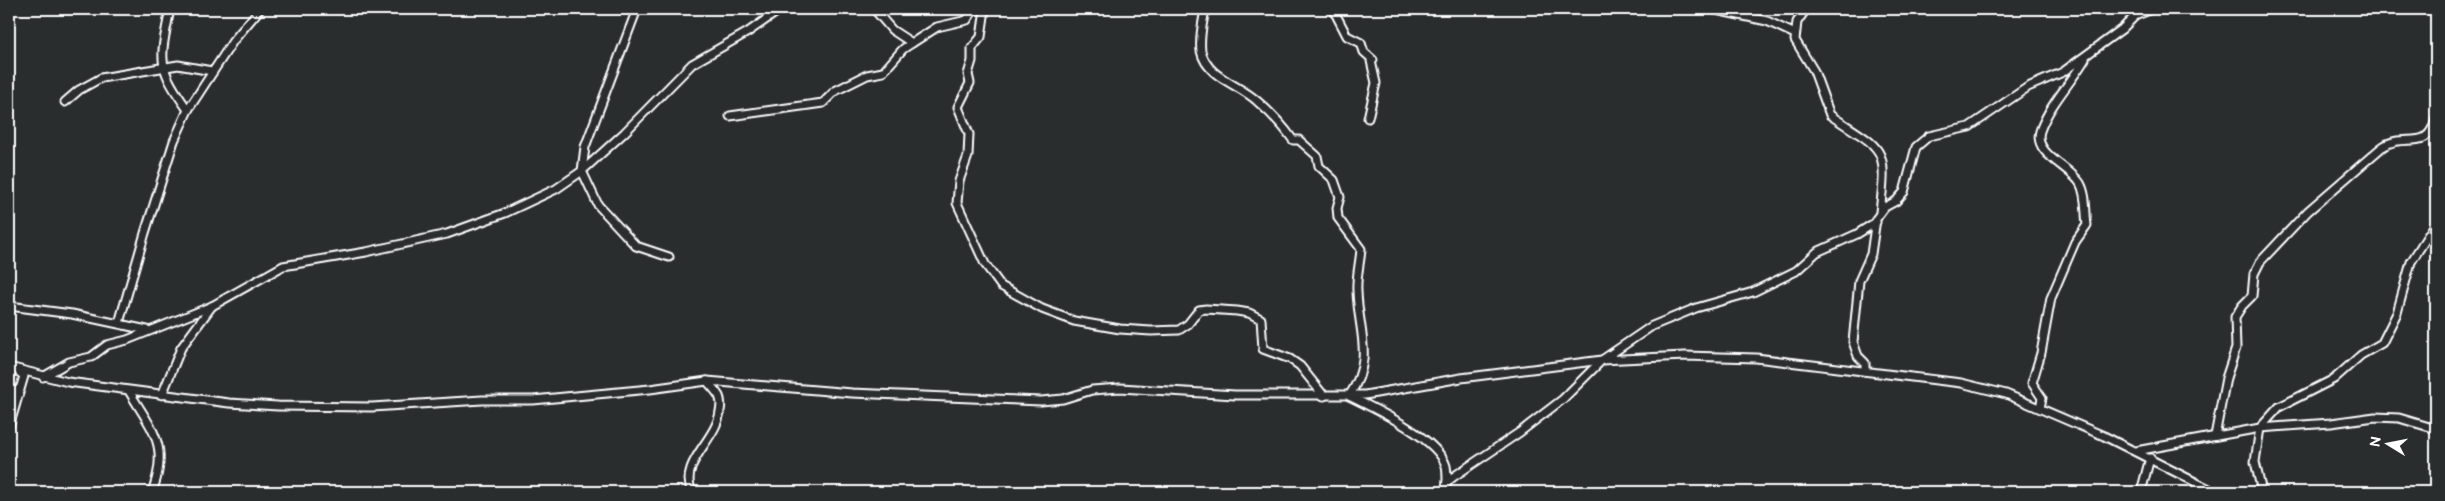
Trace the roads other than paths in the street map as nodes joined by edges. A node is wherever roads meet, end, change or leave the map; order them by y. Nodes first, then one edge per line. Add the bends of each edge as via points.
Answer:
1 (170, 9) edge
2 (260, 9) edge
3 (637, 9) edge
4 (780, 9) edge
5 (874, 9) edge
6 (974, 9) edge
7 (985, 9) edge
8 (1205, 9) edge
9 (1333, 9) edge
10 (1711, 9) edge
11 (1806, 9) edge
12 (2152, 9) edge
13 (2136, 12) edge
14 (1795, 34) junction
15 (912, 43) junction
16 (2088, 54) junction
17 (163, 66) junction
18 (212, 72) junction
19 (65, 102) dead end
20 (188, 110) junction
21 (730, 116) dead end
22 (1368, 118) dead end
23 (2436, 118) edge
24 (582, 171) junction
25 (1880, 212) junction
26 (1876, 222) junction
27 (2436, 223) edge
28 (669, 257) dead end
29 (9, 306) edge
30 (212, 306) junction
31 (119, 323) junction
32 (147, 330) junction
33 (1602, 360) junction
34 (9, 367) edge
35 (18, 371) junction
36 (1865, 371) junction
37 (43, 377) junction
38 (707, 381) junction
39 (19, 389) junction
40 (129, 391) junction
41 (162, 395) junction
42 (9, 396) edge
43 (1324, 396) junction
44 (1349, 396) junction
45 (2040, 408) junction
46 (9, 427) edge
47 (2260, 428) junction
48 (2436, 429) edge
49 (2215, 436) junction
50 (2135, 451) junction
51 (2150, 458) junction
52 (1447, 482) junction
53 (152, 492) edge
54 (692, 492) edge
55 (1445, 492) edge
56 (2141, 492) edge
57 (2215, 492) edge
58 (2262, 492) edge

1 - 17 street via 162,44
2 - 18 street
3 - 24 street via 585,147
4 - 24 street via 748,32 692,64
5 - 15 street via 892,30
6 - 15 street via 967,20 938,27
7 - 43 street via 981,36 972,48 968,74 970,83 958,107 970,134 957,203 985,264 1001,286 1074,321 1136,331 1179,330 1199,310 1249,313 1261,319 1263,349 1300,366
8 - 44 street via 1200,43 1206,61 1213,71 1280,120 1293,140 1300,140 1317,156 1320,166 1337,186 1340,197 1338,218 1361,249 1356,289 1364,335 1362,367 1358,383
9 - 22 street via 1347,36 1361,42 1364,52 1373,60 1376,84
10 - 14 street via 1768,21
11 - 14 street via 1797,22
12 - 13 street
13 - 16 street via 2122,30
14 - 25 street via 1798,46 1814,71 1830,115 1870,140 1882,155
15 - 21 street via 882,72 867,75 835,91 823,103
16 - 25 street via 2063,72 2018,92 1969,127 1922,140 1912,154 1904,192
16 - 45 street via 2052,109 2039,137 2039,145 2044,151 2072,173 2081,185 2086,225 2075,242 2051,298 2042,353 2032,383 2042,398
17 - 18 street via 178,65
17 - 19 street via 101,78
17 - 20 street
18 - 20 street
20 - 31 street via 174,141
23 - 49 street via 2428,137 2388,143 2381,148 2308,211 2256,268 2252,296 2235,317 2236,348 2226,378
24 - 28 street via 593,198 629,240 642,250
24 - 30 street via 556,189 479,224 366,252 283,266
25 - 26 street
26 - 33 street via 1858,234 1817,252 1796,271 1753,292 1696,308 1652,326
26 - 36 street via 1871,254 1859,281 1855,303 1853,342 1858,356 1865,363
27 - 47 street via 2411,262 2397,314 2382,343 2360,355 2334,379 2278,406
29 - 31 street
30 - 32 street
30 - 41 street via 181,348
31 - 32 street
32 - 37 street via 107,345 90,357 63,364
33 - 36 street via 1734,357
33 - 44 street
33 - 52 street via 1563,399
34 - 35 street
35 - 37 street
35 - 39 street via 24,376
36 - 45 street via 1961,383 2006,394
37 - 40 street
38 - 41 street via 533,400 372,407 278,406
38 - 43 street via 872,394 1029,401 1054,401 1092,390 1120,388
38 - 54 street via 720,397 721,408 715,430 690,467 688,481
39 - 42 street
39 - 46 street
40 - 41 street
40 - 53 street via 153,432 161,453 160,469
43 - 44 street
44 - 52 street via 1408,427 1432,446 1446,465
45 - 50 street
47 - 48 street via 2387,417
47 - 49 street
47 - 58 street via 2255,462
49 - 50 street
50 - 51 street
51 - 56 street
51 - 57 street
52 - 55 street

